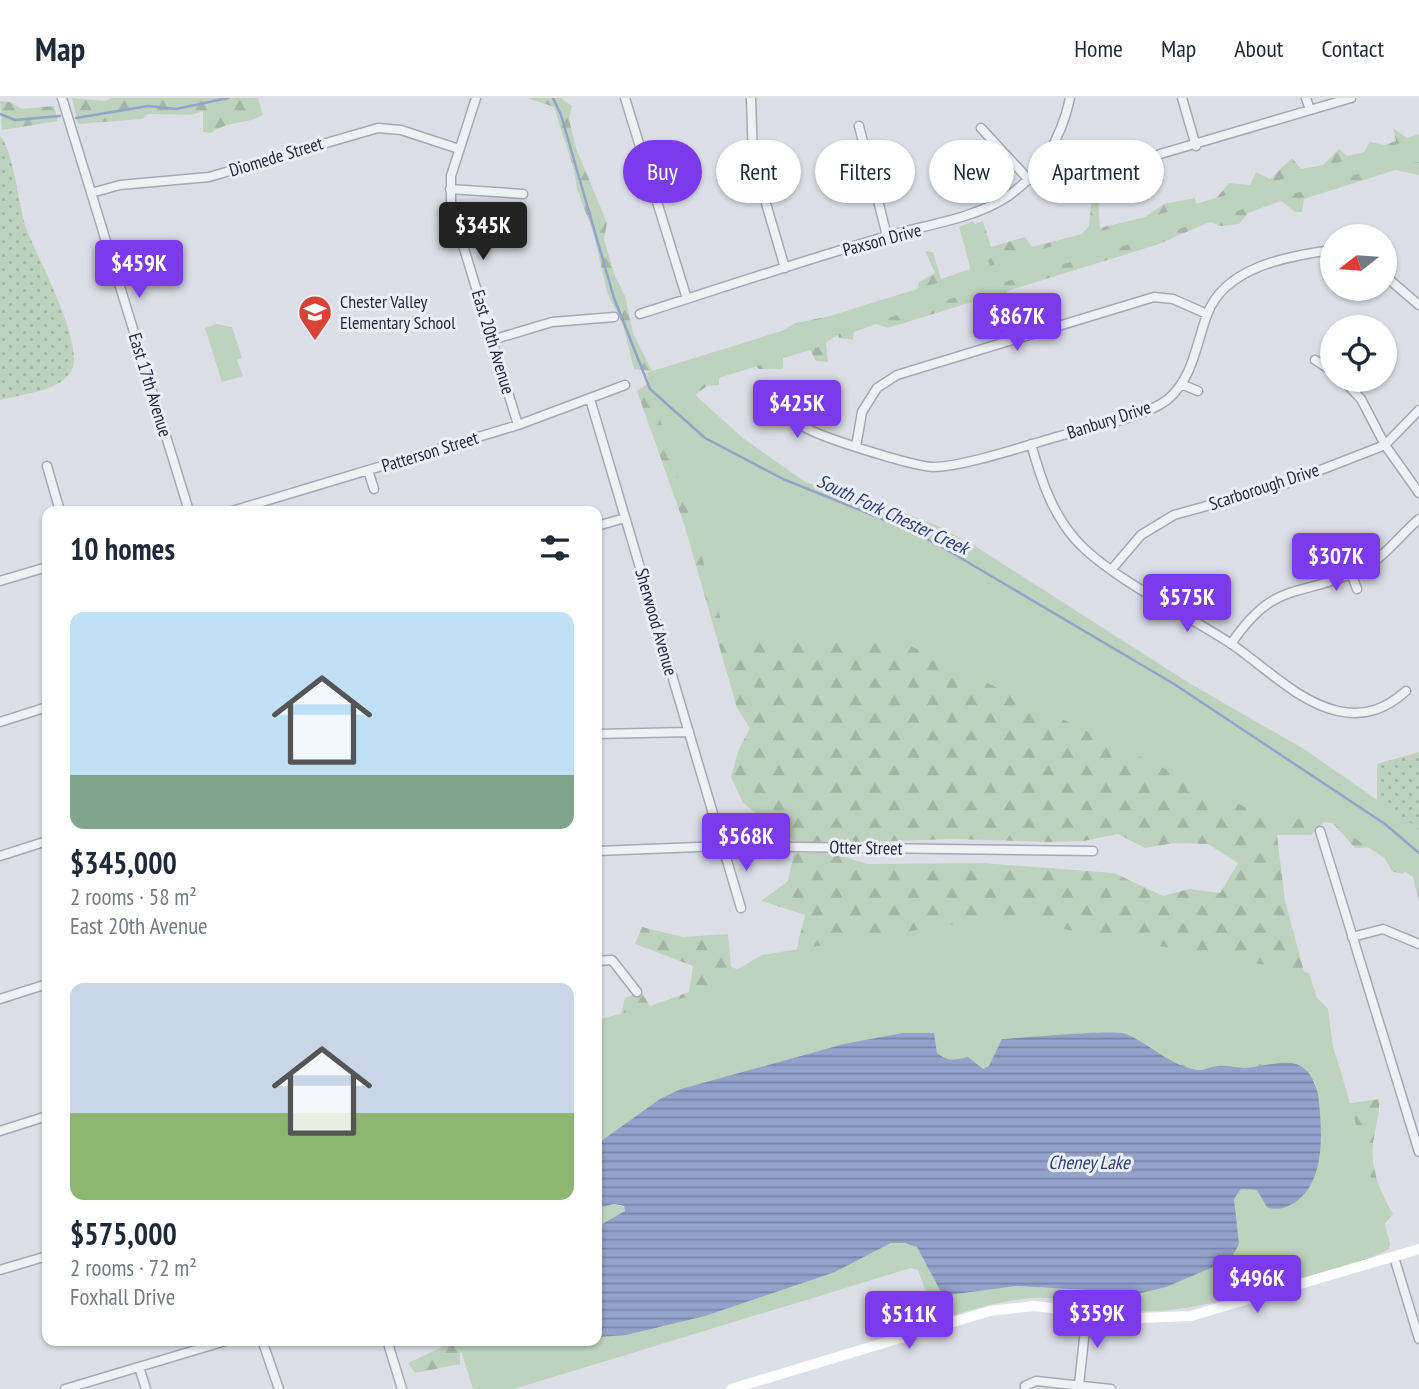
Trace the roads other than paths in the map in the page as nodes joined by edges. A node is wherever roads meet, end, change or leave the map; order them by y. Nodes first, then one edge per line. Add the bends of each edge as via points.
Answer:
1 (62, 98) edge
2 (476, 98) edge
3 (625, 98) edge
4 (751, 98) edge
5 (1070, 98) edge
6 (1182, 98) edge
7 (1306, 98) edge
8 (1351, 98) edge
9 (1310, 110) junction
10 (859, 126) dead end
11 (981, 128) dead end
12 (1055, 140) edge
13 (1196, 146) junction
14 (458, 149) junction
15 (1164, 155) edge
16 (1028, 179) edge
17 (1028, 181) edge
18 (450, 189) junction
19 (91, 192) junction
20 (523, 194) dead end
21 (887, 236) junction
22 (1320, 252) edge
23 (785, 268) junction
24 (1397, 286) edge
25 (687, 299) junction
26 (1419, 305) edge
27 (640, 314) dead end
28 (1207, 314) junction
29 (614, 317) dead end
30 (492, 340) junction
31 (1315, 360) dead end
32 (1320, 363) edge
33 (1181, 384) junction
34 (625, 385) dead end
35 (775, 388) dead end
36 (1198, 391) dead end
37 (1354, 392) edge
38 (590, 399) junction
39 (1419, 410) edge
40 (518, 425) junction
41 (1031, 444) junction
42 (1385, 445) junction
43 (856, 447) junction
44 (47, 466) dead end
45 (368, 470) junction
46 (374, 489) dead end
47 (1419, 493) edge
48 (59, 506) edge
49 (187, 506) edge
50 (261, 506) edge
51 (625, 517) junction
52 (1419, 519) edge
53 (602, 524) edge
54 (42, 568) edge
55 (1112, 569) junction
56 (1351, 573) junction
57 (0, 581) edge
58 (1357, 589) dead end
59 (1231, 644) junction
60 (1406, 691) dead end
61 (42, 709) edge
62 (0, 722) edge
63 (689, 732) junction
64 (602, 734) edge
65 (1320, 831) dead end
66 (42, 843) edge
67 (723, 846) junction
68 (602, 851) edge
69 (1093, 851) dead end
70 (0, 856) edge
71 (741, 908) dead end
72 (1352, 937) junction
73 (1419, 944) edge
74 (602, 961) edge
75 (42, 986) edge
76 (637, 992) dead end
77 (0, 999) edge
78 (42, 1118) edge
79 (0, 1131) edge
80 (1419, 1152) edge
81 (1419, 1249) edge
82 (42, 1257) edge
83 (1394, 1257) junction
84 (0, 1270) edge
85 (1087, 1311) junction
86 (1419, 1339) edge
87 (209, 1346) edge
88 (264, 1346) edge
89 (389, 1346) edge
90 (139, 1367) junction
91 (1079, 1385) junction
92 (1025, 1387) edge
93 (65, 1389) edge
94 (146, 1389) edge
95 (279, 1389) edge
96 (402, 1389) edge
97 (731, 1389) edge
98 (1111, 1389) edge

1 - 19 street, East 17th Avenue
2 - 14 street, East 20th Avenue
3 - 25 street
4 - 23 street via 755,169
5 - 12 street, Paxson Drive via 1066,120
6 - 13 street
7 - 9 street
8 - 9 street
9 - 13 street
10 - 21 street
11 - 16 street
13 - 15 street
14 - 18 street, East 20th Avenue
14 - 19 street, Diomede Street via 401,130 378,128 209,177
17 - 21 street, Paxson Drive via 1004,199 938,225
18 - 20 street
18 - 30 street, East 20th Avenue via 453,216
19 - 49 street, East 17th Avenue
21 - 23 street, Paxson Drive
22 - 28 street, Banbury Drive via 1282,259 1252,271 1223,287
23 - 25 street, Paxson Drive
24 - 26 street
25 - 27 street, Paxson Drive
28 - 33 street, Banbury Drive via 1196,355
28 - 43 street via 1173,299 1154,297 921,366 877,388 862,412
29 - 30 street via 552,322
30 - 40 street, East 20th Avenue
31 - 32 street
33 - 36 street
33 - 41 street, Banbury Drive via 1167,400 1151,408
34 - 38 street, Patterson Street
35 - 43 street, Banbury Drive via 796,422
37 - 42 street
38 - 40 street, Patterson Street
38 - 51 street, Sherwood Avenue
39 - 42 street, Scarborough Drive
40 - 45 street, Patterson Street
41 - 43 street, Banbury Drive via 932,467
41 - 55 street via 1058,519 1078,543
42 - 47 street
42 - 55 street, Scarborough Drive via 1282,485 1174,515 1141,535
44 - 48 street
45 - 46 street
45 - 50 street, Patterson Street
51 - 53 street
51 - 63 street, Sherwood Avenue
52 - 56 street via 1364,569
54 - 57 street
55 - 59 street
56 - 58 street
56 - 59 street via 1285,592 1262,605
59 - 60 street via 1298,692 1336,710 1362,714 1391,704
61 - 62 street
63 - 64 street
63 - 67 street, Sherwood Avenue
65 - 72 street
66 - 70 street
67 - 68 street, Otter Street
67 - 69 street, Otter Street
67 - 71 street, Sherwood Avenue
72 - 73 street via 1383,929
72 - 80 street
74 - 76 street via 612,960
75 - 77 street
78 - 79 street
81 - 83 street
82 - 84 street
83 - 85 street via 1191,1316 1140,1318
83 - 86 street
85 - 91 street
85 - 97 street via 1034,1306 989,1311
87 - 90 street
88 - 95 street
89 - 96 street
90 - 93 street
90 - 94 street
91 - 92 street via 1036,1381
91 - 98 street

